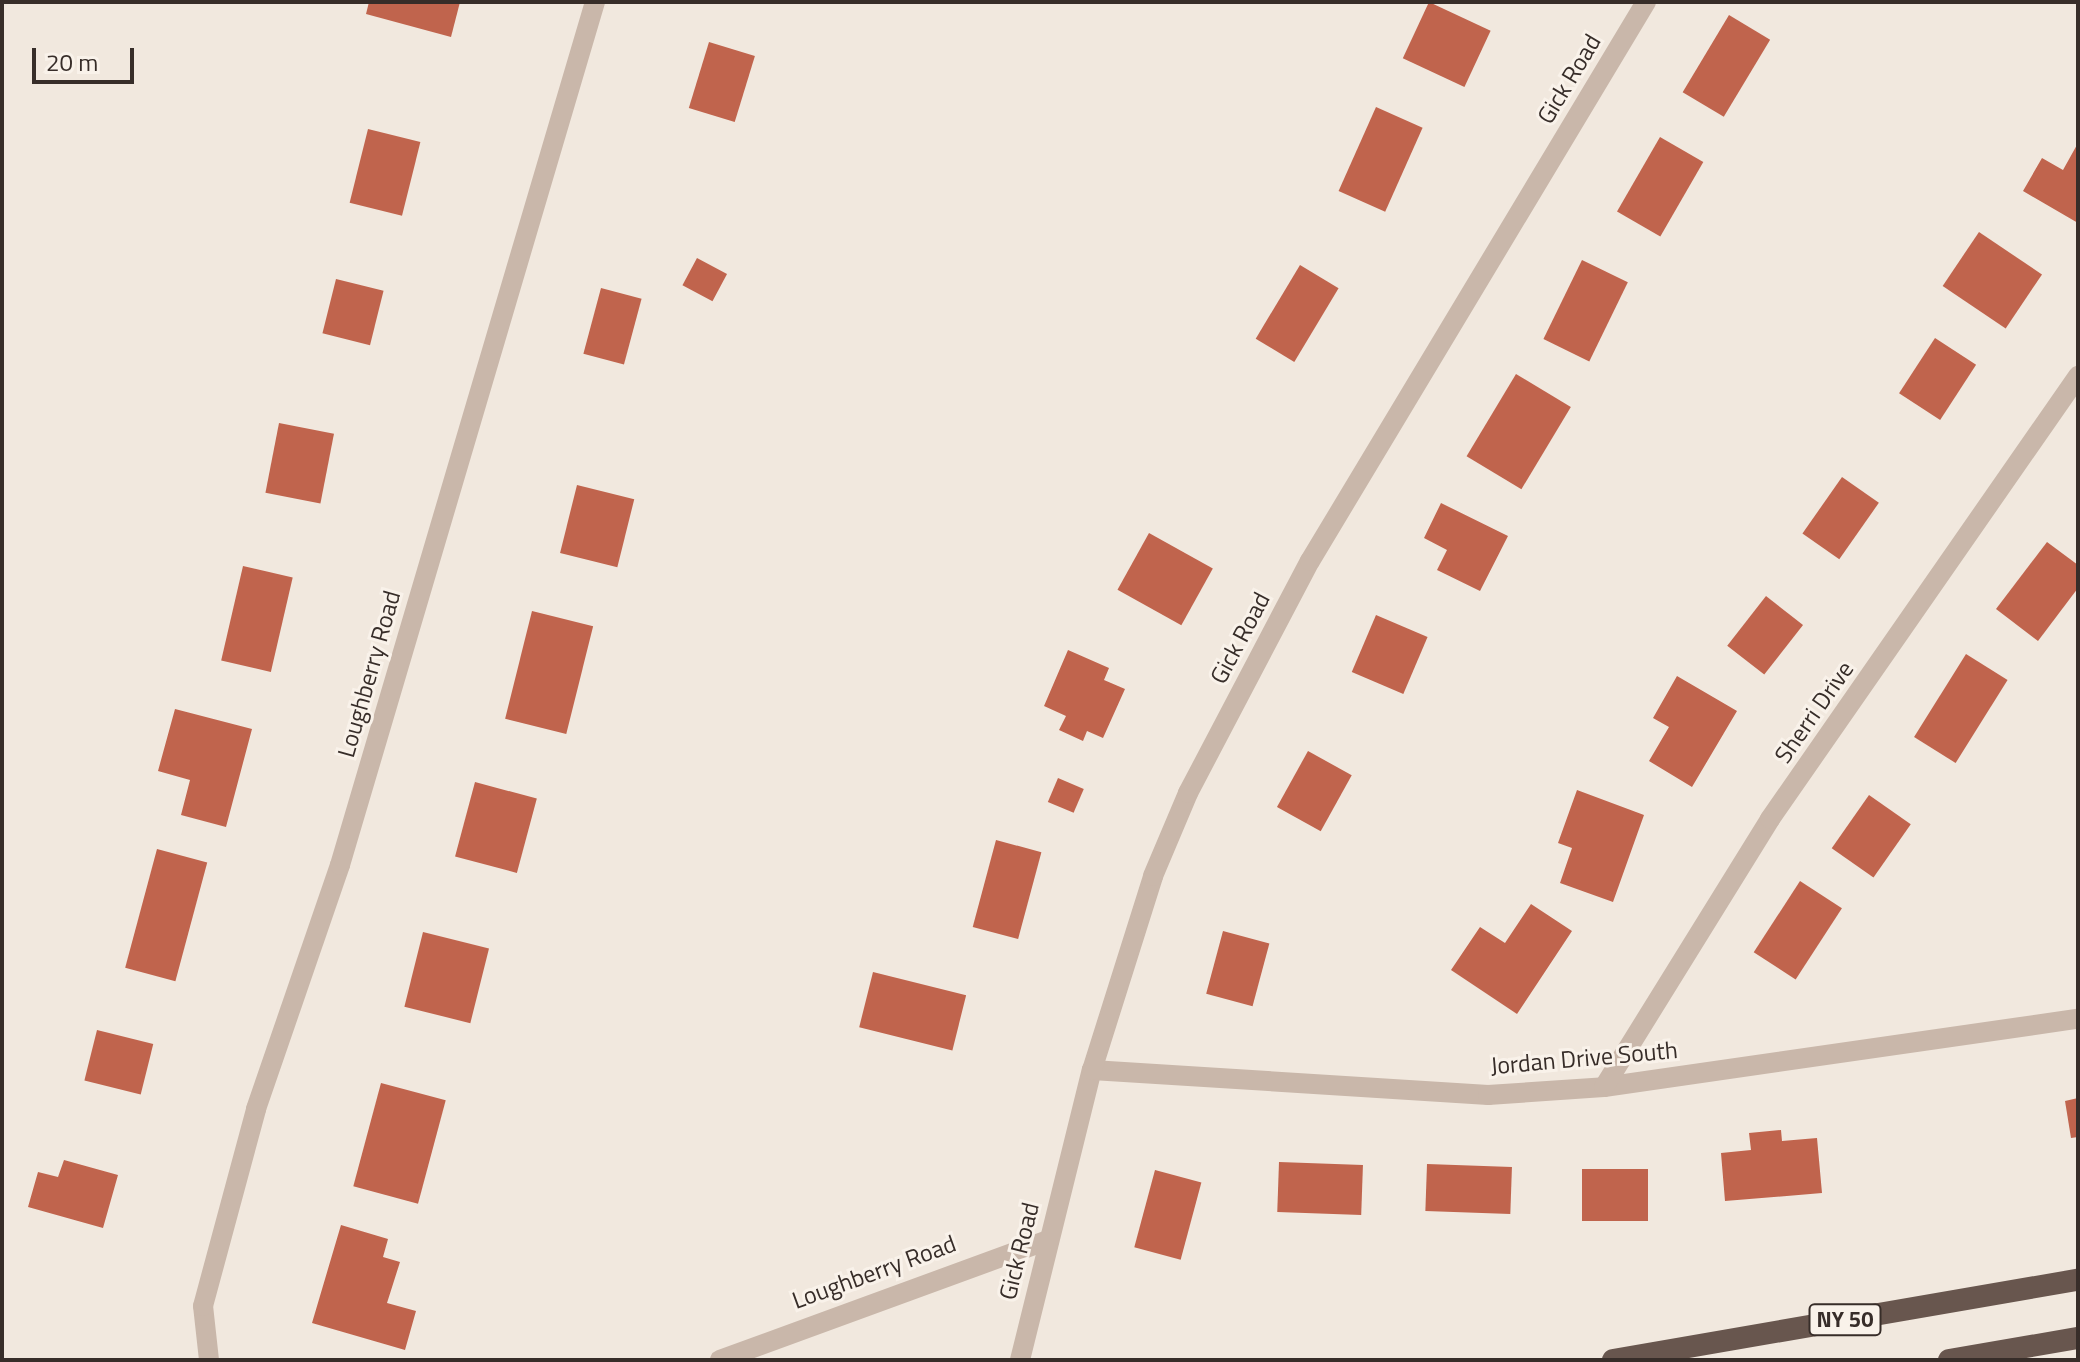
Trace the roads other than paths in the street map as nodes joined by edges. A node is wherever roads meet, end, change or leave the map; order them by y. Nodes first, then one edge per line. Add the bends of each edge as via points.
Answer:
1 (595, 2) edge
2 (1646, 2) edge
3 (2078, 376) edge
4 (2078, 1019) edge
5 (1092, 1070) junction
6 (1604, 1087) junction
7 (1048, 1240) junction
8 (2078, 1280) edge
9 (2078, 1338) edge
10 (209, 1360) edge
11 (720, 1360) edge
12 (1020, 1360) edge
13 (1613, 1360) edge
14 (1949, 1360) edge

1 - 10 street, Loughberry Road via 340,865 256,1109 203,1306
2 - 5 street, Gick Road via 1310,561 1188,793 1153,876
3 - 6 street, Sherri Drive via 1770,819
4 - 6 street, Jordan Drive South
5 - 6 street, Jordan Drive South via 1488,1095
5 - 7 street, Gick Road
7 - 11 street, Loughberry Road
7 - 12 street, Gick Road
8 - 13 highway, NY 50
9 - 14 highway

